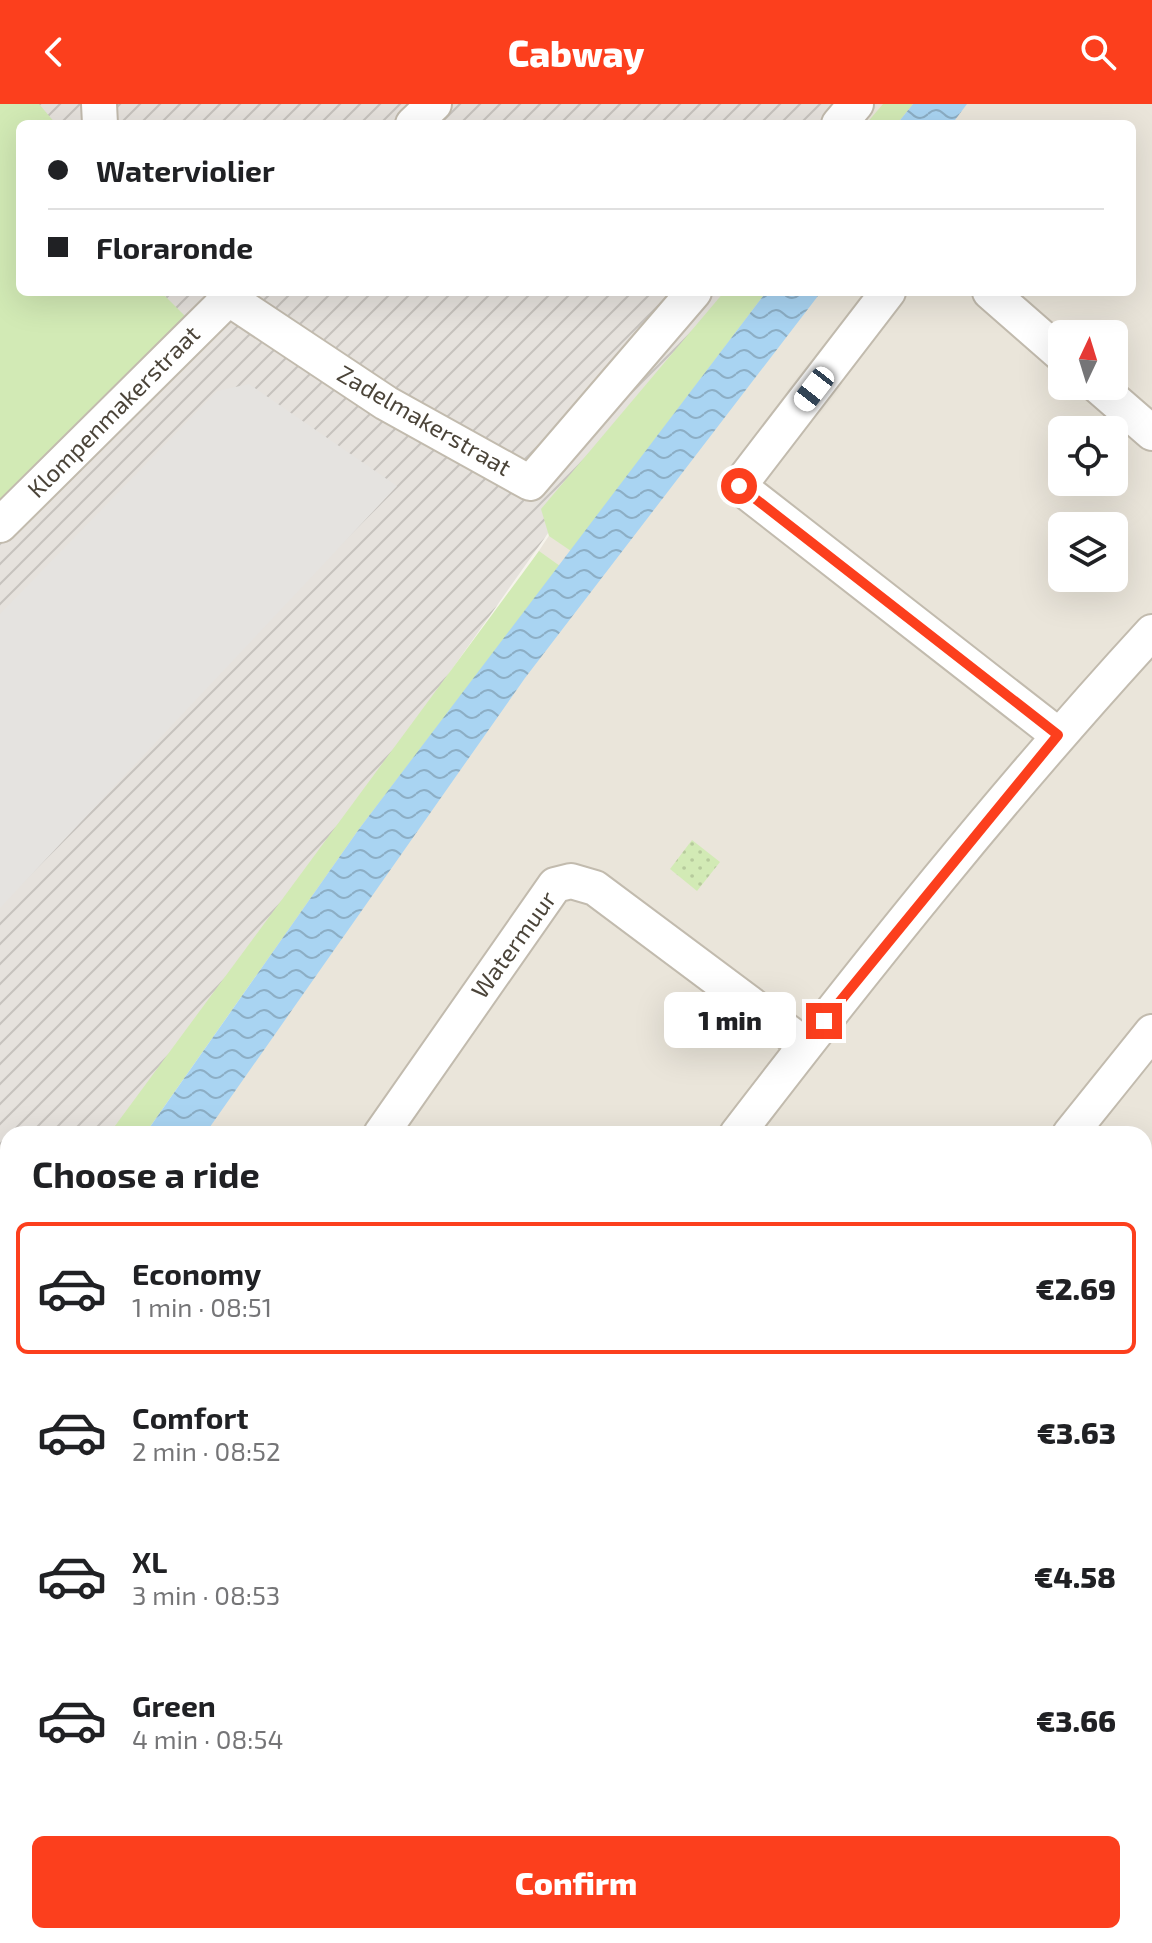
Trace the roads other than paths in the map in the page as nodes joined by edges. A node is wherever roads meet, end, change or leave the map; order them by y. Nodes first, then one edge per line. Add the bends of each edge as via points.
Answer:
1 (434, 104) edge
2 (856, 104) edge
3 (417, 120) edge
4 (842, 120) edge
5 (227, 296) edge
6 (232, 296) edge
7 (691, 296) edge
8 (885, 296) edge
9 (995, 296) edge
10 (1048, 343) edge
11 (1114, 400) edge
12 (1152, 433) edge
13 (0, 525) edge
14 (1152, 632) edge
15 (1058, 735) junction
16 (1152, 1032) edge
17 (805, 1045) junction
18 (387, 1126) edge
19 (743, 1126) edge
20 (1076, 1126) edge

1 - 3 street
2 - 4 street
5 - 13 street, Klompenmakerstraat
6 - 7 street, Zadelmakerstraat via 386,403 530,483
8 - 15 street via 739,486
9 - 10 street
11 - 12 street
14 - 15 street
15 - 17 street
16 - 20 street
17 - 18 street, Watermuur via 595,888 571,881 555,885
17 - 19 street

